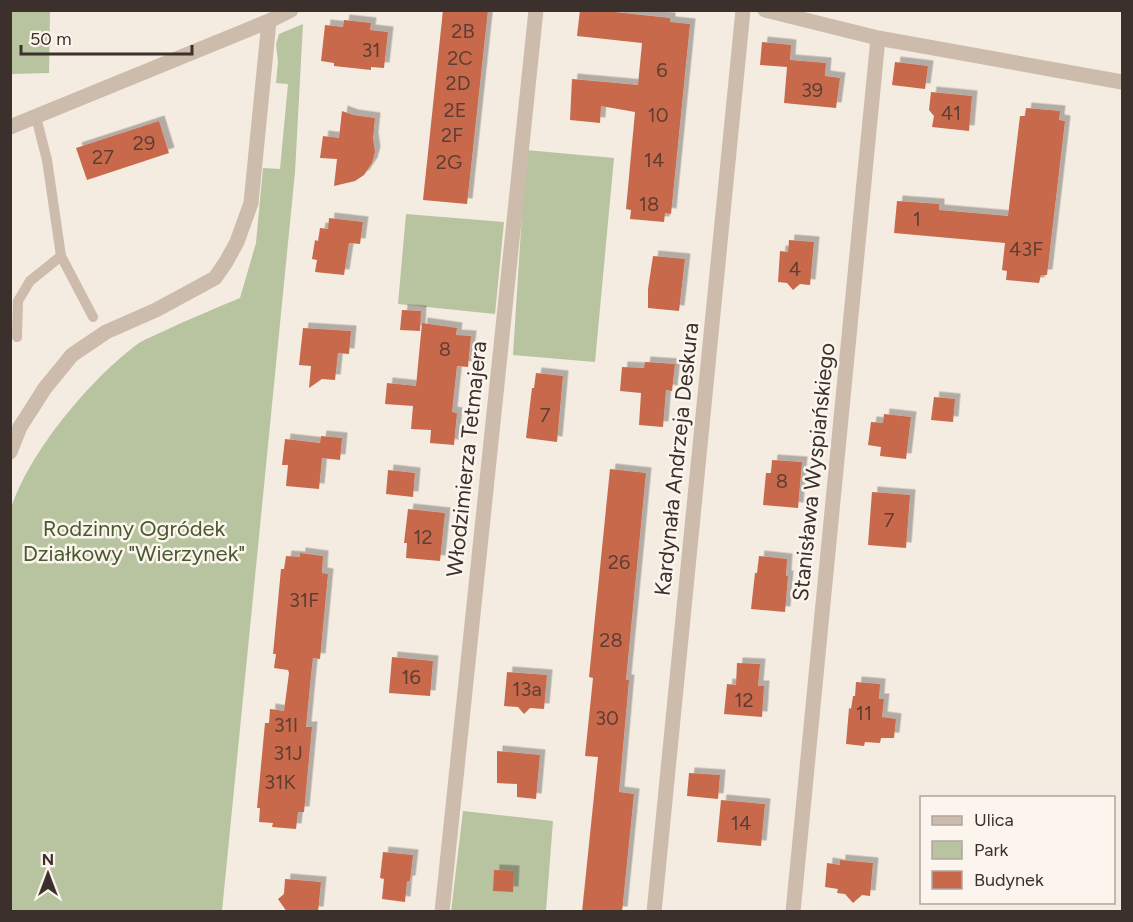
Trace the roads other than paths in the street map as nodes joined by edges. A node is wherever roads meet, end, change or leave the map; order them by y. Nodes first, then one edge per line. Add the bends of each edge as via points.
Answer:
1 (291, 10) edge
2 (536, 10) edge
3 (743, 10) edge
4 (765, 10) edge
5 (269, 21) junction
6 (878, 38) junction
7 (1122, 82) edge
8 (36, 117) junction
9 (10, 127) edge
10 (61, 256) junction
11 (93, 317) dead end
12 (17, 337) dead end
13 (10, 452) edge
14 (442, 912) edge
15 (654, 912) edge
16 (794, 912) edge

1 - 5 street
2 - 14 street, Włodzimierza Tetmajera
3 - 15 street, Kardynała Andrzeja Deskura
4 - 6 street
5 - 8 street
5 - 13 street via 251,203 226,262 215,278 106,332 72,356 45,388
6 - 7 street
6 - 16 street, Stanisława Wyspiańskiego
8 - 9 street
8 - 10 lane
10 - 11 lane
10 - 12 lane via 30,281 18,301

